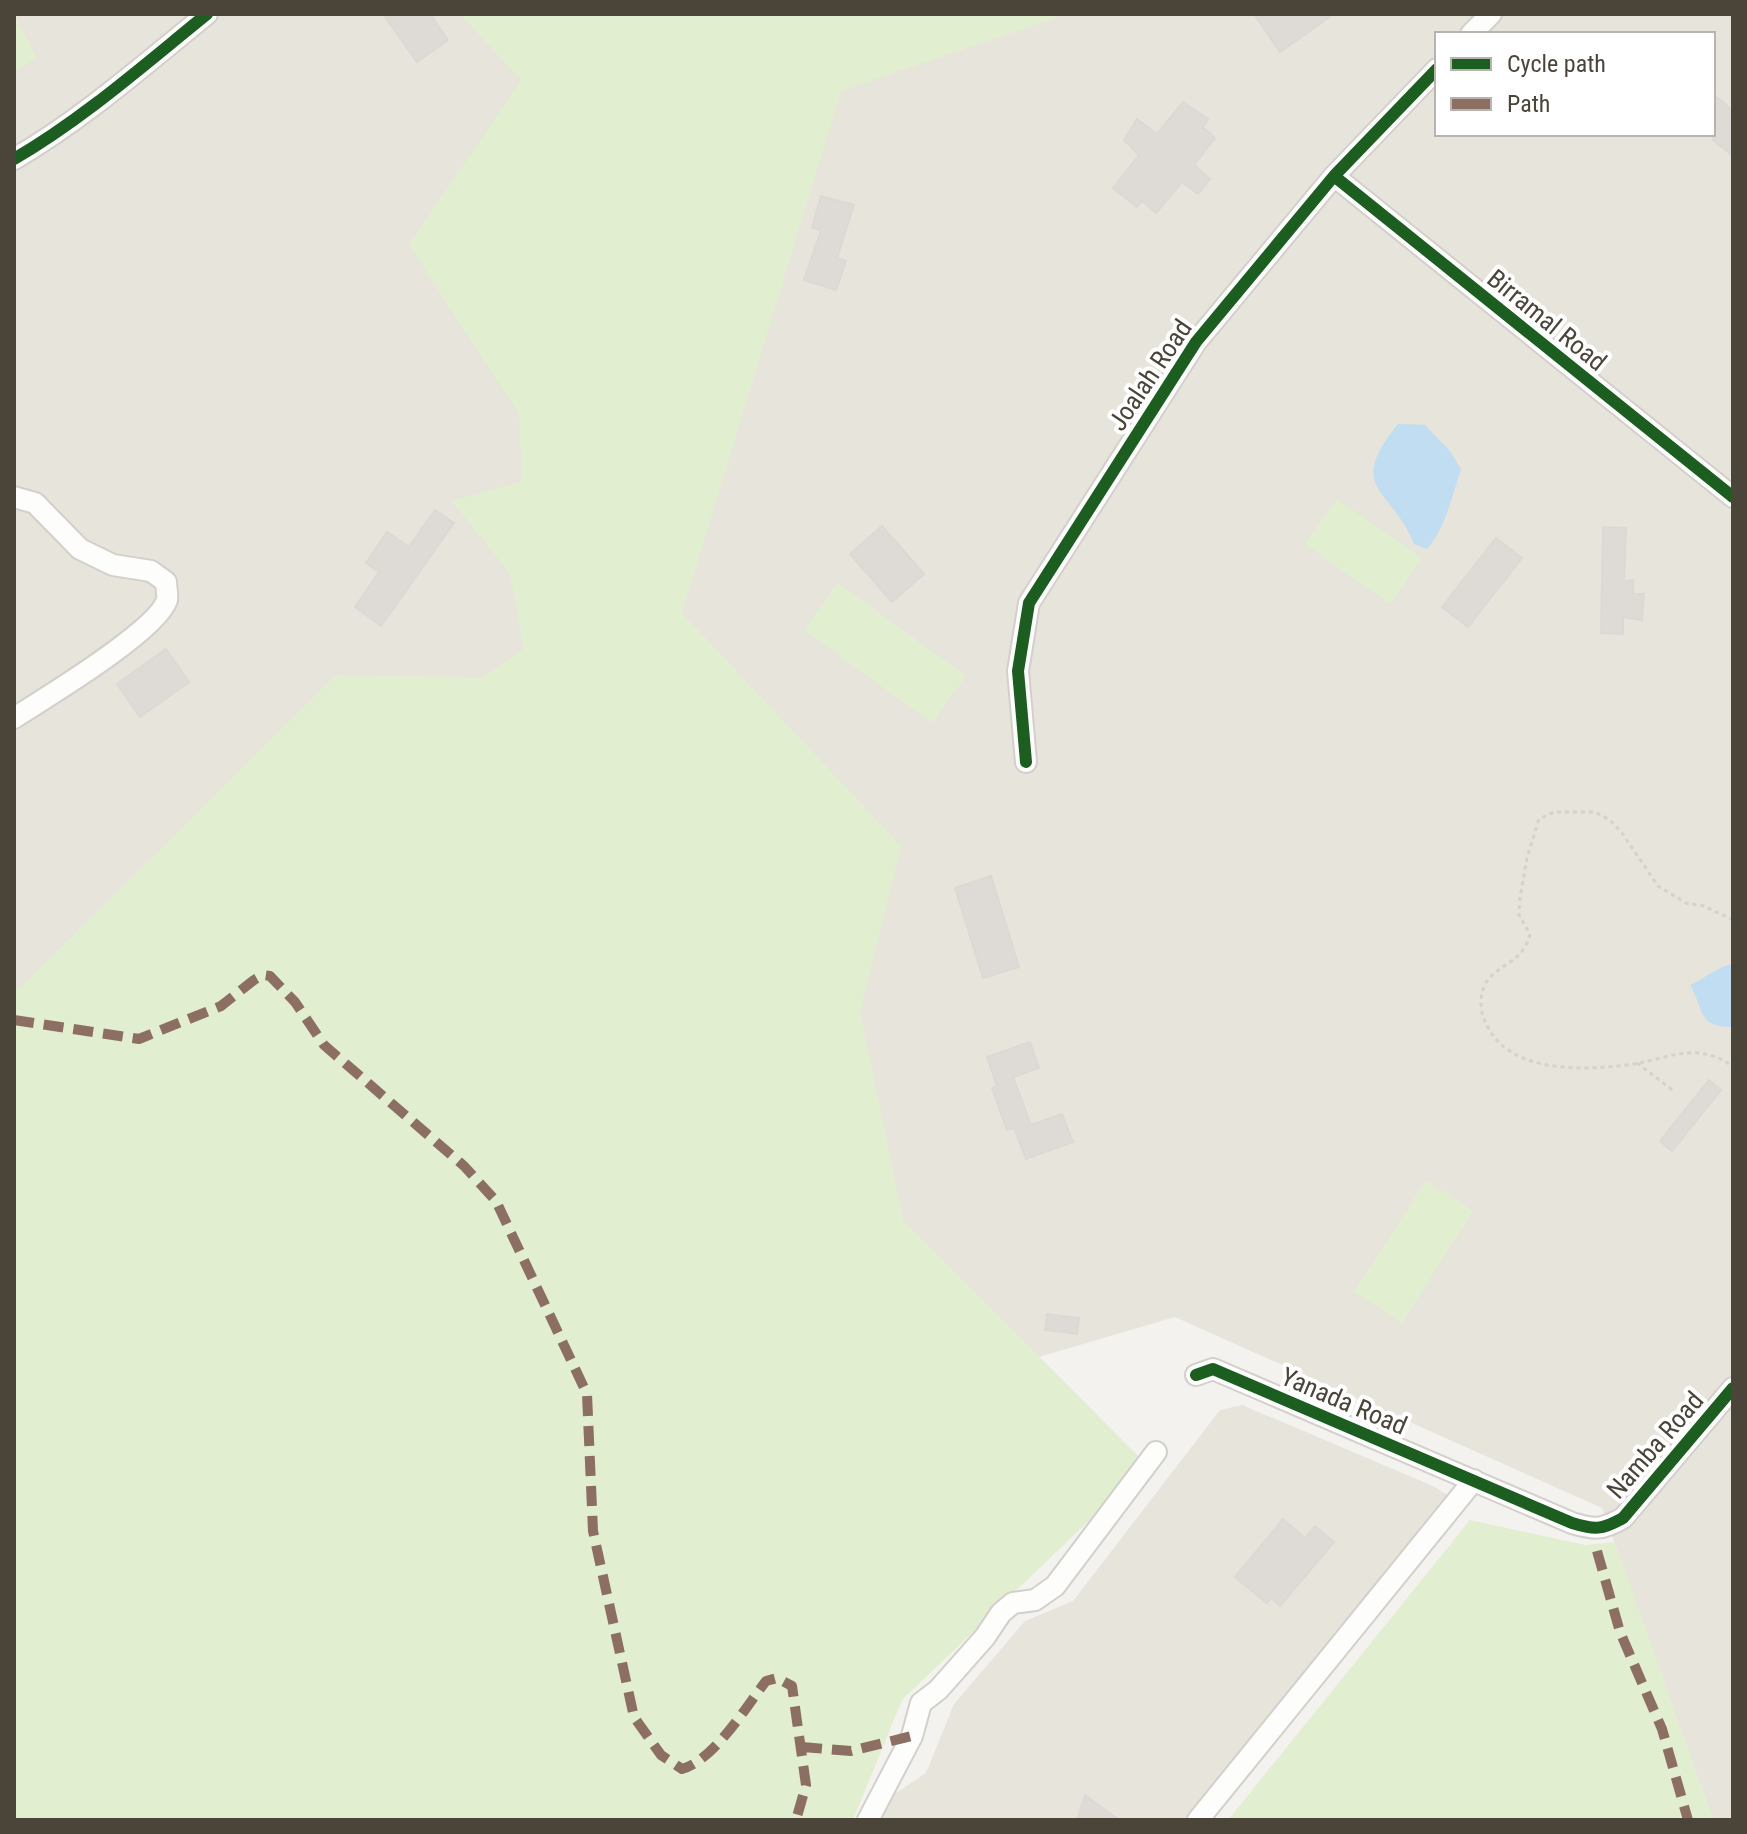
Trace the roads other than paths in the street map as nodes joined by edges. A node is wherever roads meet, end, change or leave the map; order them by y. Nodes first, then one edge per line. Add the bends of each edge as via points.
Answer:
1 (207, 14) edge
2 (1491, 14) edge
3 (1473, 32) edge
4 (1435, 71) edge
5 (14, 159) edge
6 (1334, 176) junction
7 (14, 497) edge
8 (1733, 497) edge
9 (14, 718) edge
10 (1026, 762) dead end
11 (1196, 1375) dead end
12 (1733, 1388) edge
13 (1156, 1452) dead end
14 (1474, 1480) junction
15 (868, 1820) edge
16 (1198, 1820) edge

1 - 5 street
2 - 3 street
4 - 6 street, Joalah Road
6 - 8 street, Birramal Road
6 - 10 street, Joalah Road via 1196,342 1029,603 1018,671
7 - 9 street via 35,503 80,549 113,565 151,571 166,582 167,599 153,621
11 - 14 street, Yanada Road via 1213,1369
12 - 14 street, Namba Road via 1623,1518 1606,1528 1572,1523
13 - 15 street via 1055,1586 1001,1613 938,1690 921,1703 912,1736
14 - 16 street

